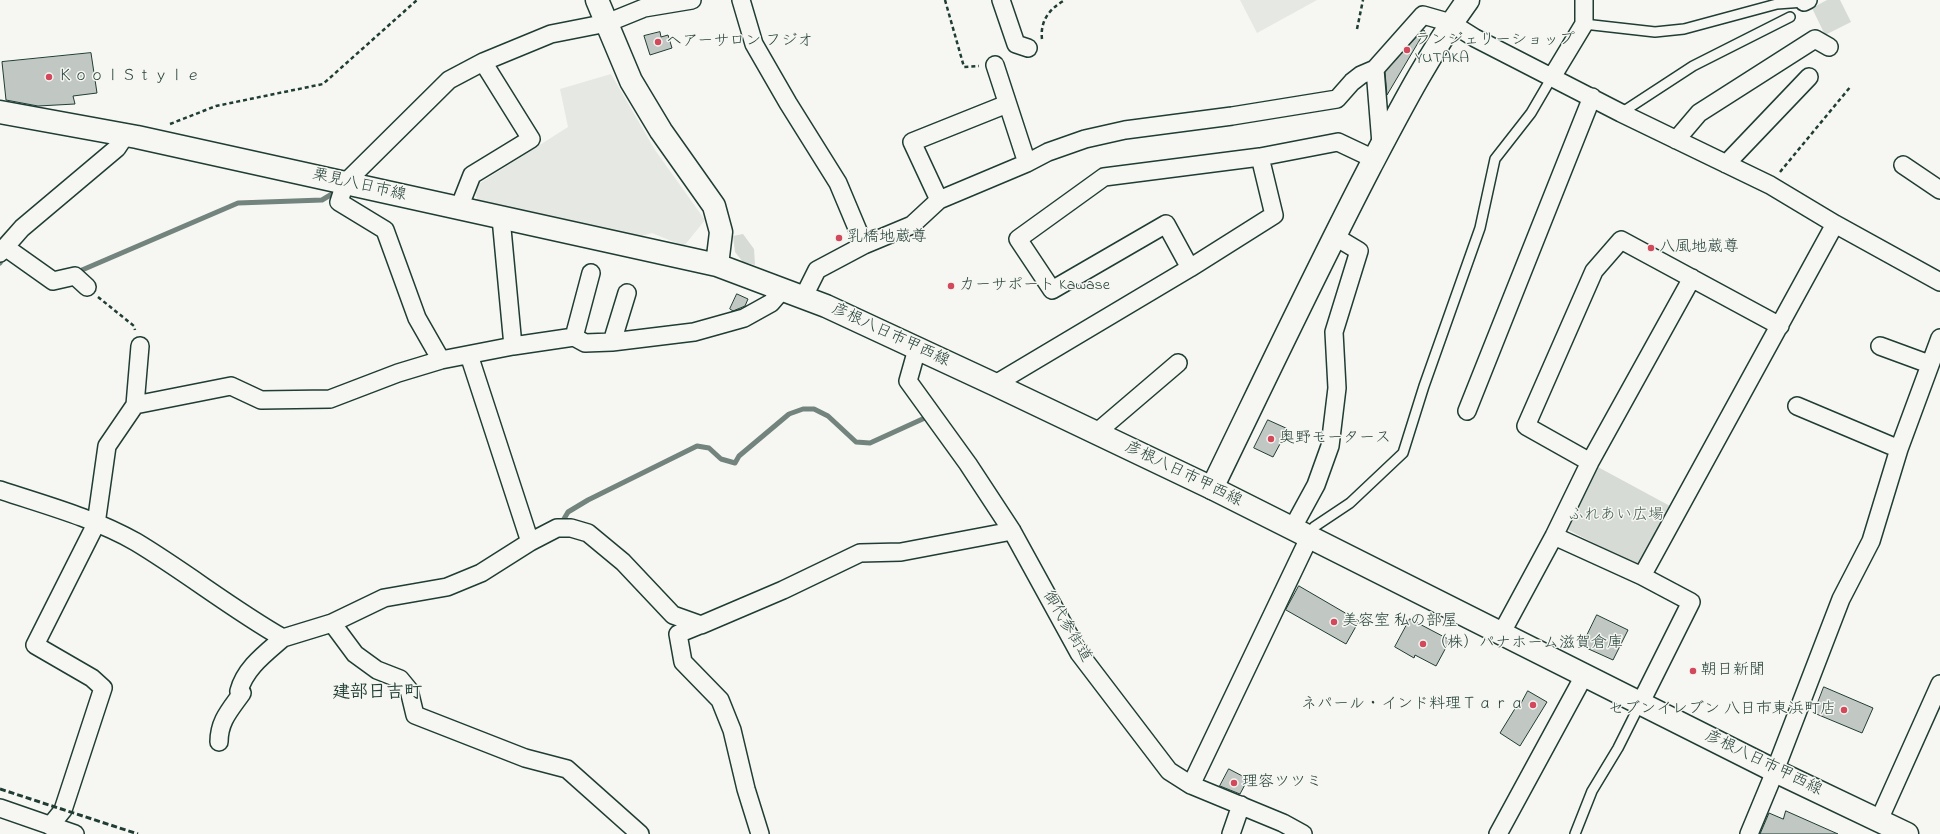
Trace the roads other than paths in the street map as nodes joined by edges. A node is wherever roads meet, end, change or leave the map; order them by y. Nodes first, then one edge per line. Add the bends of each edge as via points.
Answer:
1 (597, 0) edge
2 (692, 0) edge
3 (742, 0) edge
4 (1002, 0) edge
5 (1468, 0) edge
6 (1584, 0) edge
7 (1806, 1) edge
8 (1790, 17) dead end
9 (607, 23) junction
10 (1451, 23) junction
11 (1584, 24) junction
12 (1829, 47) dead end
13 (1028, 48) dead end
14 (484, 62) junction
15 (995, 65) dead end
16 (1375, 69) junction
17 (1552, 77) junction
18 (1809, 77) dead end
19 (1592, 97) junction
20 (1007, 104) junction
21 (0, 112) edge
22 (1621, 113) junction
23 (125, 136) junction
24 (1676, 140) junction
25 (1378, 152) junction
26 (1260, 157) junction
27 (1027, 163) junction
28 (1726, 164) junction
29 (1903, 165) dead end
30 (345, 182) junction
31 (1940, 190) edge
32 (939, 200) junction
33 (459, 208) junction
34 (501, 218) junction
35 (1835, 224) junction
36 (1334, 236) junction
37 (864, 245) junction
38 (1, 251) edge
39 (717, 265) junction
40 (1190, 268) junction
41 (591, 273) dead end
42 (1692, 278) junction
43 (1940, 282) edge
44 (86, 287) road end
45 (783, 290) junction
46 (627, 293) dead end
47 (803, 298) junction
48 (1780, 326) junction
49 (574, 338) junction
50 (1940, 338) edge
51 (612, 342) junction
52 (140, 346) road end
53 (513, 346) junction
54 (1880, 346) dead end
55 (917, 349) junction
56 (469, 355) junction
57 (441, 360) junction
58 (1178, 363) dead end
59 (1929, 364) junction
60 (996, 385) junction
61 (135, 405) junction
62 (1797, 406) dead end
63 (1468, 411) dead end
64 (1096, 433) junction
65 (1900, 449) junction
66 (1590, 462) junction
67 (1212, 488) junction
68 (0, 490) edge
69 (96, 524) junction
70 (1012, 531) junction
71 (1301, 534) junction
72 (1554, 536) junction
73 (530, 542) junction
74 (1642, 576) junction
75 (332, 623) junction
76 (700, 624) junction
77 (1501, 634) junction
78 (284, 638) junction
79 (1585, 674) junction
80 (1940, 684) edge
81 (1640, 704) junction
82 (219, 742) dead end
83 (1775, 771) junction
84 (1192, 785) junction
85 (1241, 805) junction
86 (0, 808) edge
87 (1878, 820) junction
88 (50, 826) junction
89 (75, 834) edge
90 (640, 834) edge
91 (760, 834) edge
92 (1231, 834) edge
93 (1303, 834) edge
94 (1498, 834) edge
95 (1575, 834) edge
96 (1749, 834) edge
97 (1907, 834) edge

1 - 9 main road
2 - 9 street via 644,8
3 - 37 street via 754,44 838,183
4 - 13 street via 1016,44
5 - 10 main road
6 - 11 street
7 - 11 lane via 1777,4 1684,29 1655,32
8 - 22 lane via 1693,66
9 - 14 street via 551,34
9 - 39 main road via 631,81 661,131 714,206 722,232
10 - 16 street via 1423,15
10 - 17 street
10 - 25 main road
11 - 17 street
12 - 24 street via 1815,39 1699,113
14 - 30 street via 449,80
14 - 33 street via 531,139 472,175
15 - 20 street
16 - 25 street
16 - 27 street via 1352,82 1337,99 1125,130 1092,137 1048,152
17 - 19 street
17 - 71 lane via 1531,113 1495,159 1480,228 1424,386 1404,453 1350,503
18 - 28 street
19 - 22 street
19 - 63 street
20 - 27 street
20 - 32 street via 912,142
21 - 23 main road, 栗見八日市線
22 - 24 street
23 - 30 main road, 栗見八日市線
23 - 38 street via 117,148 22,228
24 - 28 street
25 - 26 street via 1338,142
25 - 36 main road
26 - 40 street via 1274,215
26 - 40 street via 1104,177 1018,239 1052,290 1166,224
27 - 32 street
28 - 35 street via 1770,185
29 - 31 street
30 - 33 main road, 栗見八日市線
30 - 57 street via 340,202 385,230 417,318
32 - 37 street via 912,225
33 - 34 main road, 栗見八日市線
34 - 39 main road, 栗見八日市線
34 - 53 street
35 - 43 street
35 - 48 street
36 - 67 main road
36 - 71 street via 1359,252 1334,332 1337,388 1330,446
37 - 47 street via 817,270
38 - 44 street via 53,281 75,276
39 - 45 main road, 彦根八日市甲西線
40 - 60 street
41 - 49 street
42 - 48 street
42 - 66 street
42 - 66 street via 1621,240 1594,271 1526,426
45 - 47 main road, 彦根八日市甲西線
45 - 51 street via 770,303 744,318 694,332
46 - 51 street
47 - 55 main road, 彦根八日市甲西線 via 826,306
48 - 74 street
49 - 51 street via 585,343
49 - 53 street
50 - 59 street
52 - 61 street
53 - 56 street
54 - 59 street
55 - 60 main road, 彦根八日市甲西線
55 - 70 street, 御代参街道 via 908,381 968,464
56 - 57 street
56 - 73 street
57 - 61 street via 330,399 261,400 231,386
58 - 64 street
59 - 65 street
60 - 64 main road, 彦根八日市甲西線
61 - 69 street via 107,446
62 - 65 street
64 - 67 main road, 彦根八日市甲西線
65 - 83 street via 1871,541 1841,600
66 - 72 street
67 - 71 main road, 彦根八日市甲西線
68 - 69 street
69 - 78 street via 135,542
69 - 88 street via 35,645 92,678 103,688 63,810
70 - 76 street via 901,552 860,553 783,590
70 - 84 street, 御代参街道 via 1079,653 1169,771
71 - 77 main road, 彦根八日市甲西線
71 - 84 street
72 - 74 street
72 - 77 street
73 - 75 street via 481,573 447,587 384,598
73 - 76 street via 557,528 571,528 588,533 623,562 673,615
74 - 81 street via 1691,602
75 - 78 street
75 - 90 street via 355,654 377,670 400,679 409,690 415,715 525,758 567,769
76 - 91 street via 678,634 683,662 720,700 732,730
77 - 79 main road, 彦根八日市甲西線
78 - 82 street via 248,671 241,681 239,691 242,693 223,721 219,730
79 - 81 main road, 彦根八日市甲西線
79 - 94 street
80 - 87 street
81 - 83 main road, 彦根八日市甲西線
81 - 95 lane via 1592,791
83 - 87 main road, 彦根八日市甲西線
83 - 96 street
84 - 85 street, 御代参街道
85 - 92 street
85 - 93 street, 御代参街道
86 - 88 street
87 - 97 main road, 彦根八日市甲西線
88 - 89 street

